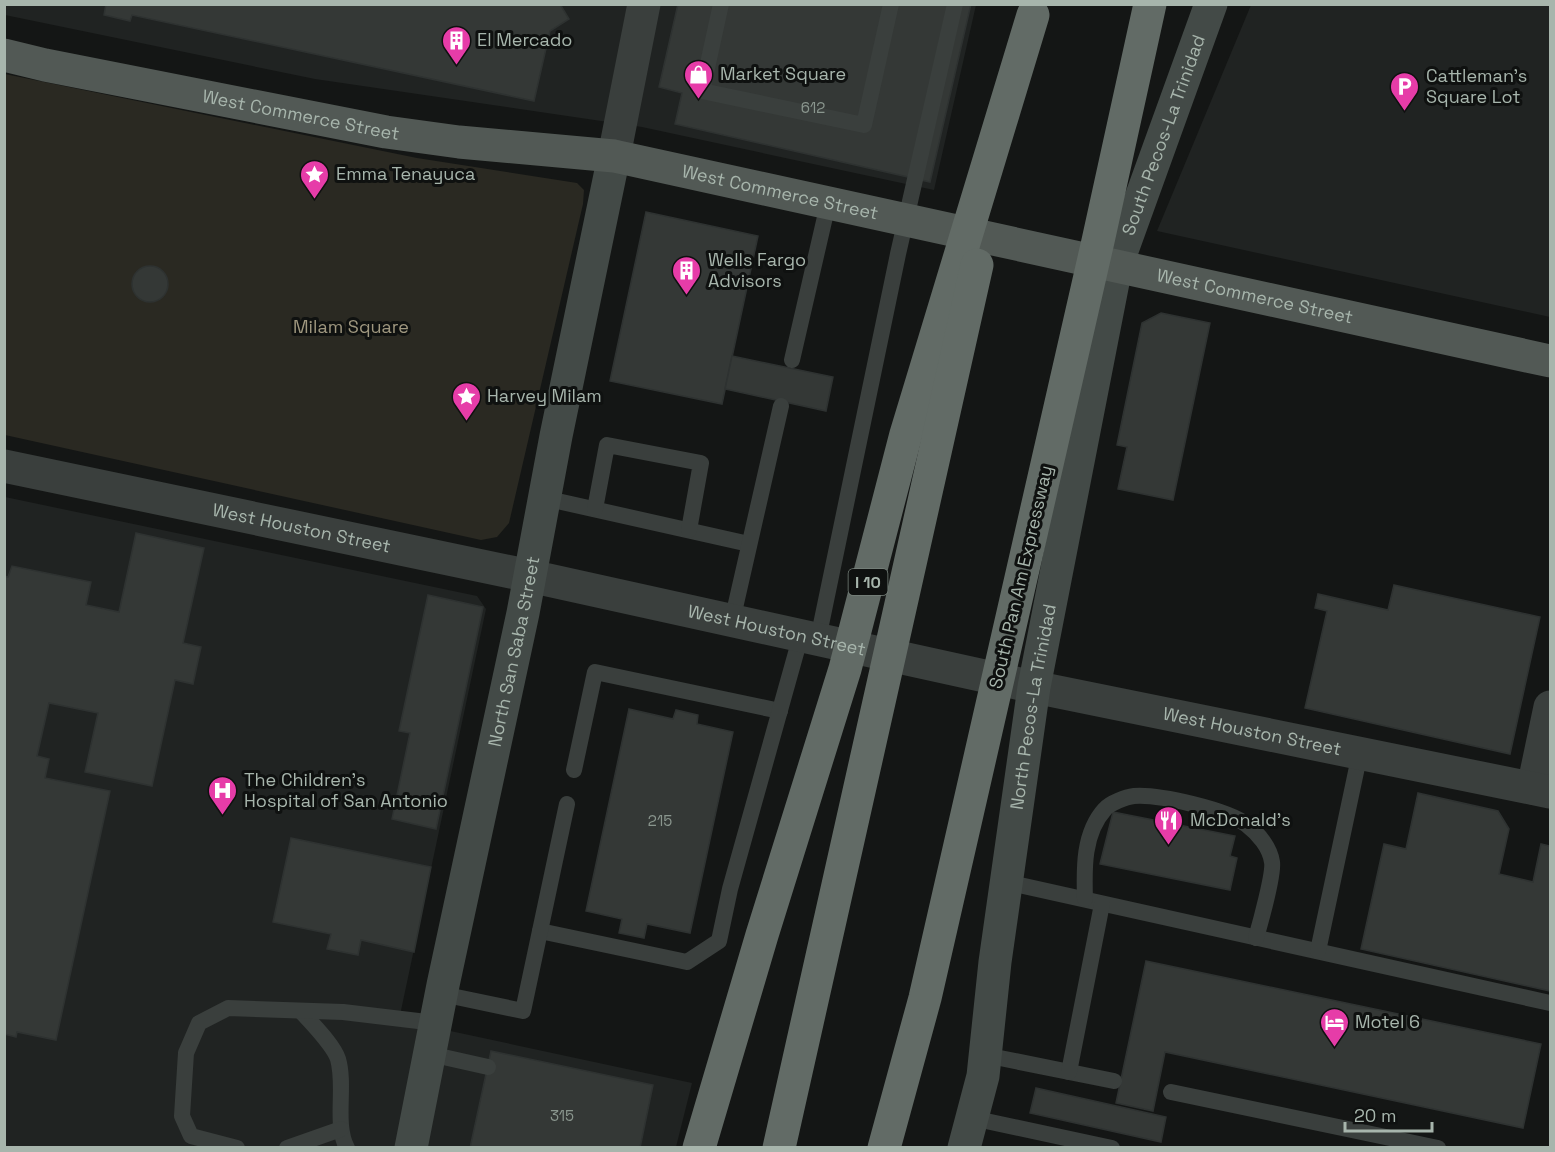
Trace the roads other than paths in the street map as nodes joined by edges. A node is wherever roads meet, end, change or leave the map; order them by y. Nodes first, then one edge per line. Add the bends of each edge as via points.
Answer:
1 (644, 4) edge
2 (721, 4) edge
3 (891, 4) edge
4 (955, 4) edge
5 (1150, 4) edge
6 (1211, 4) edge
7 (4, 55) edge
8 (615, 156) junction
9 (828, 204) junction
10 (905, 221) junction
11 (1116, 267) junction
12 (792, 360) dead end
13 (1551, 361) edge
14 (781, 406) dead end
15 (4, 466) edge
16 (544, 498) junction
17 (595, 509) junction
18 (689, 530) junction
19 (749, 544) junction
20 (530, 576) junction
21 (732, 621) junction
22 (810, 637) junction
23 (1034, 687) junction
24 (1551, 707) edge
25 (780, 711) junction
26 (1360, 753) junction
27 (574, 770) dead end
28 (1542, 790) edge
29 (567, 804) dead end
30 (1006, 882) junction
31 (1084, 899) junction
32 (1102, 904) junction
33 (540, 931) junction
34 (1256, 938) junction
35 (1318, 951) junction
36 (1551, 1003) edge
37 (301, 1011) junction
38 (436, 1024) junction
39 (985, 1055) junction
40 (488, 1067) dead end
41 (1069, 1072) junction
42 (1114, 1081) dead end
43 (1171, 1092) dead end
44 (341, 1129) junction
45 (968, 1133) edge
46 (237, 1148) edge
47 (287, 1148) edge
48 (347, 1148) edge
49 (411, 1148) edge
50 (699, 1148) edge
51 (779, 1148) edge
52 (884, 1148) edge
53 (1112, 1148) edge
54 (1438, 1148) edge

1 - 8 street
2 - 3 lane via 702,91 864,125
4 - 10 lane
5 - 52 highway, South Pan Am Expressway, bridge via 925,998
6 - 11 main road, South Pecos-La Trinidad
7 - 8 main road, West Commerce Street via 386,132
8 - 9 main road, West Commerce Street
8 - 16 main road, North San Saba Street
9 - 10 main road, West Commerce Street
9 - 12 lane
10 - 11 main road, West Commerce Street
10 - 22 lane
11 - 13 main road, West Commerce Street
11 - 23 main road, North Pecos-La Trinidad
14 - 19 lane
15 - 20 street, West Houston Street
16 - 17 lane
16 - 20 main road, North San Saba Street
17 - 18 lane
17 - 18 lane via 607,445 701,463
18 - 19 lane
19 - 21 lane
20 - 21 street, West Houston Street
20 - 38 main road, North San Saba Street
21 - 22 street, West Houston Street
22 - 23 street, West Houston Street
22 - 25 lane
23 - 26 street, West Houston Street
23 - 30 main road, North Pecos-La Trinidad
24 - 28 street
25 - 27 lane via 595,672
25 - 33 lane via 719,941 687,962
26 - 28 street, West Houston Street
26 - 35 lane
29 - 33 lane
30 - 31 lane
30 - 39 main road, North Pecos-La Trinidad
31 - 32 lane
31 - 34 lane via 1083,864 1094,825 1107,807 1133,796 1162,798 1219,811 1247,825 1267,847 1273,864
32 - 34 lane
32 - 41 lane
33 - 38 lane via 523,1011
34 - 35 lane
35 - 36 lane
37 - 38 lane via 343,1012
37 - 44 lane via 335,1052 342,1092
37 - 46 lane via 228,1008 199,1023 186,1053 182,1116 191,1136
38 - 40 lane
38 - 49 main road, North San Saba Street
39 - 41 lane
39 - 45 main road, North Pecos-La Trinidad
41 - 42 lane
43 - 54 lane
44 - 47 lane
44 - 48 lane
45 - 53 lane
50 - 51 highway, I 10, bridge via 845,669 906,434 1033,15

